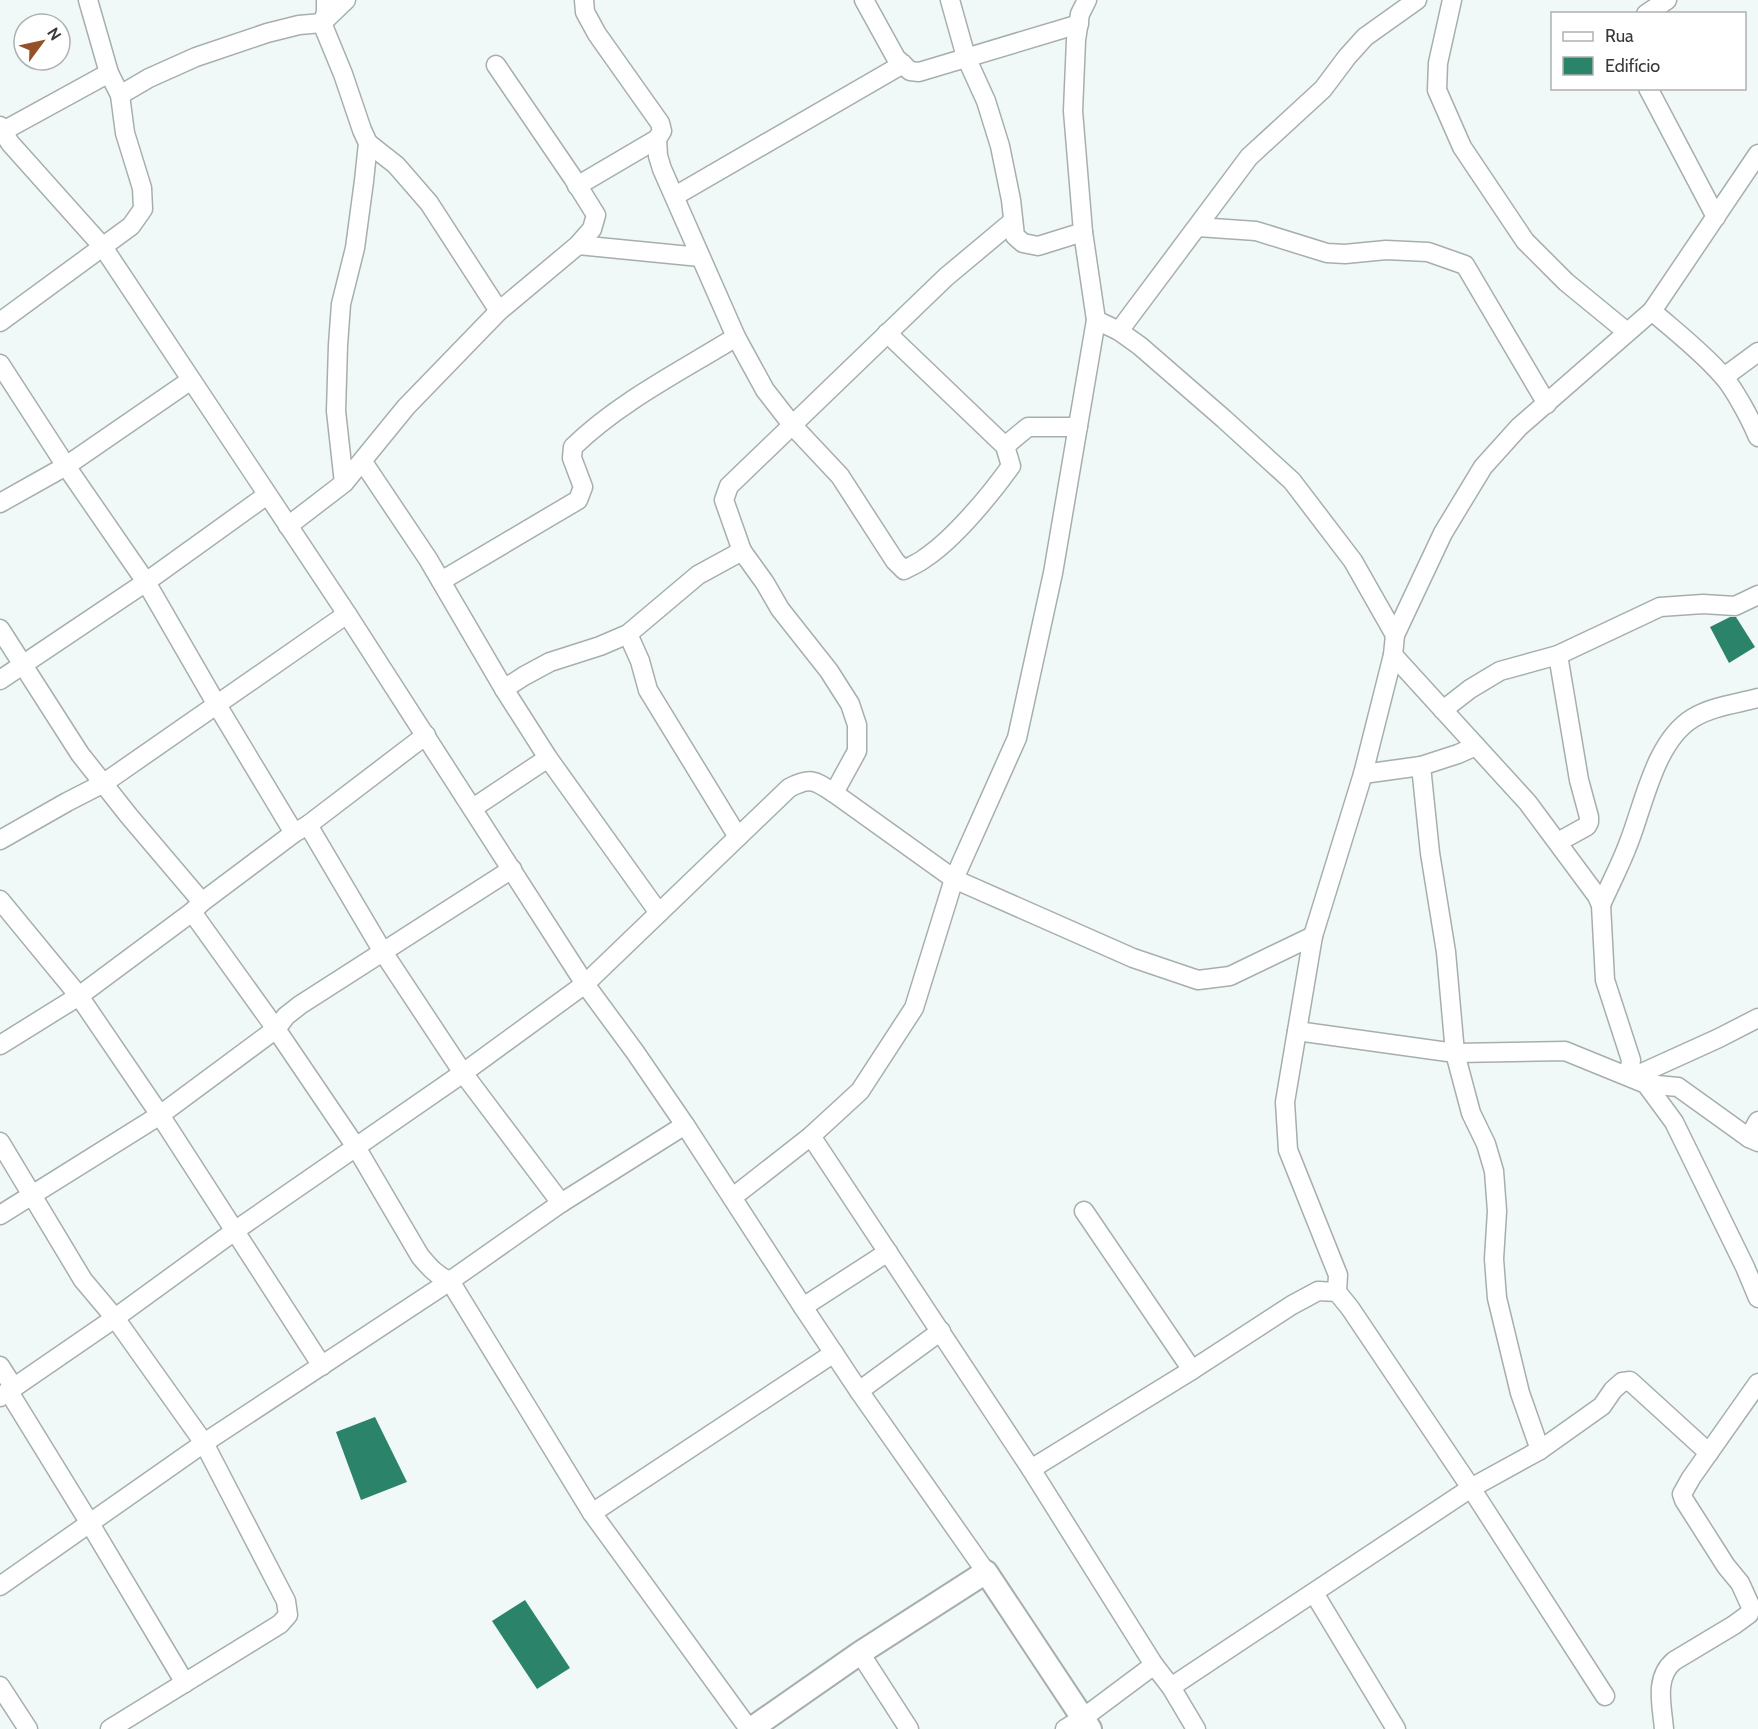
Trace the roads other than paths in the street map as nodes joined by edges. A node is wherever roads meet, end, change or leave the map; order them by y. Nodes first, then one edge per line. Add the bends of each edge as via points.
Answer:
1 (88, 0) edge
2 (326, 0) edge
3 (346, 0) edge
4 (584, 0) edge
5 (864, 0) edge
6 (950, 0) edge
7 (1417, 0) edge
8 (1452, 0) edge
9 (1667, 0) edge
10 (1081, 9) edge
11 (1649, 12) edge
12 (322, 23) junction
13 (966, 57) junction
14 (903, 64) junction
15 (496, 65) dead end
16 (110, 73) junction
17 (1649, 90) edge
18 (120, 95) junction
19 (3, 138) edge
20 (657, 139) junction
21 (368, 143) junction
22 (1758, 154) edge
23 (578, 186) junction
24 (675, 196) junction
25 (1716, 217) junction
26 (1013, 220) junction
27 (1198, 227) junction
28 (1083, 232) junction
29 (578, 245) junction
30 (103, 247) junction
31 (700, 256) junction
32 (499, 311) junction
33 (1652, 311) junction
34 (1096, 320) junction
35 (0, 322) edge
36 (1119, 331) junction
37 (1627, 332) junction
38 (887, 333) junction
39 (736, 337) junction
40 (1758, 352) edge
41 (0, 364) edge
42 (1724, 377) junction
43 (190, 380) junction
44 (1547, 404) junction
45 (793, 426) junction
46 (1078, 427) junction
47 (1758, 436) edge
48 (1005, 446) junction
49 (363, 462) junction
50 (66, 466) junction
51 (344, 483) junction
52 (267, 495) junction
53 (0, 503) edge
54 (288, 526) junction
55 (742, 551) junction
56 (441, 581) junction
57 (146, 582) junction
58 (1758, 595) edge
59 (347, 614) junction
60 (0, 628) edge
61 (628, 634) junction
62 (1395, 635) junction
63 (1393, 655) junction
64 (1558, 655) junction
65 (23, 665) junction
66 (0, 680) edge
67 (504, 689) junction
68 (1758, 698) edge
69 (217, 705) junction
70 (1443, 710) junction
71 (426, 735) junction
72 (1476, 746) junction
73 (548, 758) junction
74 (1421, 766) junction
75 (1363, 774) junction
76 (104, 783) junction
77 (834, 793) junction
78 (473, 808) junction
79 (301, 829) junction
80 (738, 837) junction
81 (0, 840) edge
82 (1558, 842) junction
83 (512, 869) junction
84 (954, 879) junction
85 (0, 900) edge
86 (1601, 905) junction
87 (197, 907) junction
88 (659, 913) junction
89 (1313, 936) junction
90 (383, 952) junction
91 (585, 984) junction
92 (79, 996) junction
93 (1758, 1017) edge
94 (276, 1029) junction
95 (1297, 1031) junction
96 (0, 1046) edge
97 (1455, 1053) junction
98 (463, 1073) junction
99 (1636, 1079) junction
100 (160, 1115) junction
101 (1758, 1121) edge
102 (686, 1125) junction
103 (811, 1136) junction
104 (1754, 1140) edge
105 (0, 1142) edge
106 (356, 1147) junction
107 (32, 1194) junction
108 (733, 1197) junction
109 (561, 1203) junction
110 (1084, 1211) dead end
111 (0, 1215) edge
112 (236, 1230) junction
113 (888, 1252) junction
114 (450, 1281) junction
115 (1337, 1292) junction
116 (1758, 1298) edge
117 (802, 1307) junction
118 (115, 1318) junction
119 (941, 1331) junction
120 (834, 1353) junction
121 (0, 1366) edge
122 (322, 1366) junction
123 (1192, 1370) junction
124 (1758, 1383) edge
125 (859, 1391) junction
126 (8, 1392) edge
127 (204, 1443) junction
128 (1540, 1450) junction
129 (1709, 1453) junction
130 (1031, 1469) junction
131 (1471, 1488) junction
132 (592, 1513) junction
133 (89, 1522) junction
134 (986, 1572) junction
135 (0, 1586) edge
136 (1314, 1593) junction
137 (860, 1653) junction
138 (1154, 1665) junction
139 (185, 1683) junction
140 (0, 1686) edge
141 (1171, 1688) junction
142 (1605, 1696) dead end
143 (1079, 1726) edge
144 (28, 1729) edge
145 (110, 1729) edge
146 (750, 1729) edge
147 (909, 1729) edge
148 (1196, 1729) edge
149 (1396, 1729) edge
150 (1664, 1729) edge

1 - 16 street
2 - 12 street
3 - 12 street
4 - 20 street via 585,12 597,33 660,123 662,131
5 - 14 street
6 - 13 street
7 - 27 street via 1365,37 1323,89 1249,157
8 - 37 street via 1438,63 1437,90 1462,147 1525,241 1566,282
9 - 11 street
10 - 13 street
10 - 28 street via 1073,111
12 - 18 street via 267,33 196,57
12 - 21 street
13 - 14 street via 919,72 910,71
13 - 26 street via 986,100 1000,146
14 - 24 street
15 - 23 street
16 - 18 street
16 - 19 street
17 - 25 street
18 - 30 street via 125,133 142,188 143,209 131,226
19 - 30 street
20 - 23 street
20 - 24 street via 662,169
21 - 32 street via 396,165 429,203
21 - 51 street via 355,248 341,304 338,345 336,411
22 - 25 street
23 - 29 street via 596,215 592,229
24 - 31 street
25 - 33 street
26 - 28 street via 1015,236 1023,243 1038,246
26 - 38 street
27 - 36 street
27 - 44 street via 1256,231 1328,253 1428,252 1465,265
28 - 34 street
29 - 31 street
29 - 32 street
30 - 35 street
30 - 43 street
31 - 39 street
32 - 49 street via 406,407
33 - 37 street
33 - 42 street
34 - 36 street
34 - 46 street
36 - 62 street via 1292,481 1353,561
37 - 44 street
38 - 45 street
38 - 48 street
39 - 45 street via 765,390
39 - 56 street via 620,408 573,447 572,458 583,487 578,500
40 - 42 street
41 - 50 street
42 - 47 street
43 - 50 street
43 - 52 street
44 - 62 street via 1519,427 1483,467 1443,533
45 - 48 street via 840,476 904,570 925,558 956,530 1001,480 1011,466
45 - 55 street via 729,486 724,500
46 - 48 street via 1028,427
46 - 84 street via 1053,573 1017,738
49 - 51 street
49 - 56 street
50 - 53 street
50 - 57 street
51 - 54 street
52 - 54 street
52 - 57 street
54 - 59 street
55 - 61 street via 698,575
55 - 77 street via 850,704 857,725 857,751
56 - 67 street
57 - 65 street
57 - 69 street
58 - 64 street via 1735,606 1660,606
59 - 69 street
59 - 71 street
60 - 65 street
61 - 67 street via 550,662
61 - 80 street via 648,690
62 - 63 street
63 - 70 street
63 - 75 street
64 - 70 street via 1500,670
64 - 82 street via 1589,822
65 - 66 street
65 - 76 street via 80,754
67 - 73 street
68 - 86 street via 1714,708 1691,719 1671,738 1649,781 1629,842
69 - 76 street
69 - 79 street
70 - 72 street
71 - 78 street
71 - 79 street
72 - 74 street
72 - 82 street
73 - 78 street
73 - 88 street
74 - 75 street
74 - 97 street
75 - 89 street
76 - 81 street
76 - 87 street
77 - 80 street via 805,780 789,788
77 - 84 street
78 - 83 street
79 - 87 street
79 - 90 street
80 - 88 street
82 - 86 street
83 - 90 street
83 - 91 street
84 - 89 street via 1133,958 1198,981 1230,976
84 - 103 street via 914,1008 860,1091
85 - 92 street
86 - 99 street via 1605,980
87 - 92 street
87 - 94 street
88 - 91 street
89 - 95 street
90 - 94 street via 300,1005
90 - 98 street
91 - 98 street
91 - 102 street
92 - 96 street
92 - 100 street
93 - 99 street
94 - 100 street
94 - 106 street
95 - 97 street
95 - 115 street via 1286,1102 1288,1150 1338,1275
97 - 99 street via 1565,1051
97 - 128 street via 1471,1113 1494,1171 1497,1298 1520,1394
98 - 106 street
98 - 109 street
99 - 104 street via 1678,1086
99 - 116 street via 1674,1122
100 - 107 street
100 - 112 street
101 - 104 street
102 - 108 street
102 - 109 street
103 - 108 street
103 - 113 street
105 - 107 street
106 - 112 street
106 - 114 street via 420,1256 441,1278
107 - 111 street
107 - 118 street via 82,1280
108 - 117 street
109 - 114 street
110 - 123 street
112 - 118 street
112 - 122 street
113 - 117 street
113 - 119 street
114 - 122 street
114 - 132 street
115 - 123 street via 1318,1291
115 - 131 street
117 - 120 street
118 - 126 street
118 - 127 street
119 - 125 street
119 - 130 street
120 - 125 street
120 - 132 street
121 - 126 street
122 - 127 street
123 - 130 street
124 - 129 street
125 - 134 street
126 - 133 street
127 - 133 street
127 - 139 street via 286,1601 288,1615 280,1624
128 - 129 street via 1602,1406 1622,1382 1630,1381
128 - 131 street
129 - 150 street via 1682,1494 1740,1583 1751,1607 1749,1614 1666,1668 1661,1685
130 - 138 street
131 - 136 street
131 - 142 street
132 - 146 street
133 - 135 street
133 - 139 street
134 - 137 street
134 - 143 street
136 - 141 street
136 - 149 street
137 - 146 street
137 - 147 street
138 - 141 street
138 - 143 street
139 - 145 street
140 - 144 street
141 - 148 street

